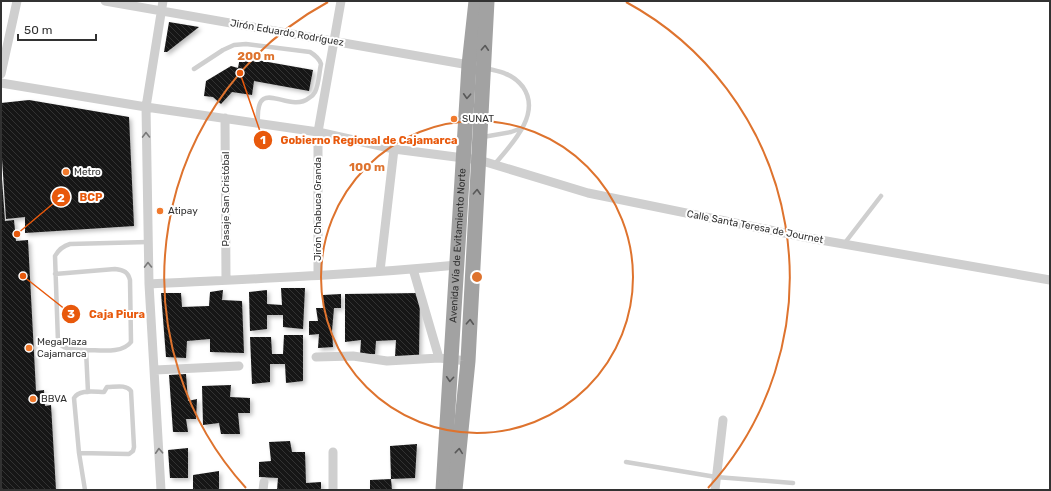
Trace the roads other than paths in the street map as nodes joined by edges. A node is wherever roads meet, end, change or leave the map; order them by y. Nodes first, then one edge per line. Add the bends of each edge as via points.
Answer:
1 (16, 1) edge
2 (105, 1) edge
3 (342, 1) edge
4 (476, 1) edge
5 (487, 1) edge
6 (162, 6) edge
7 (335, 41) junction
8 (476, 67) junction
9 (194, 69) dead end
10 (1, 74) edge
11 (1, 83) edge
12 (146, 107) junction
13 (225, 118) junction
14 (258, 123) junction
15 (522, 128) junction
16 (318, 132) junction
17 (480, 137) junction
18 (394, 148) junction
19 (464, 158) junction
20 (479, 160) junction
21 (494, 165) junction
22 (881, 196) dead end
23 (148, 242) junction
24 (844, 244) junction
25 (457, 265) junction
26 (414, 269) junction
27 (380, 271) junction
28 (55, 274) junction
29 (318, 275) junction
30 (226, 280) junction
31 (1050, 280) edge
32 (149, 284) junction
33 (86, 350) junction
34 (316, 357) dead end
35 (445, 359) junction
36 (468, 361) junction
37 (239, 366) dead end
38 (155, 370) junction
39 (88, 392) junction
40 (723, 420) dead end
41 (333, 452) dead end
42 (79, 453) junction
43 (626, 462) dead end
44 (716, 477) junction
45 (793, 483) dead end
46 (445, 489) edge
47 (85, 490) edge
48 (161, 490) edge
49 (333, 490) edge
50 (715, 490) edge

1 - 10 street
2 - 6 street, Jirón Eduardo Rodríguez
3 - 7 street, Jirón Chabuca Granda
4 - 8 highway, Avenida Vía de Evitamiento Norte
8 -> 5 highway, Avenida Vía de Evitamiento Norte
6 - 7 street, Jirón Eduardo Rodríguez
6 - 12 street
7 - 8 street, Jirón Eduardo Rodríguez
7 - 16 street, Jirón Chabuca Granda
8 - 15 lane via 507,74 522,84 529,103 528,115
8 - 17 highway, Avenida Vía de Evitamiento Norte
8 -> 19 highway, Avenida Vía de Evitamiento Norte
9 - 14 lane via 234,45 246,44 310,52 315,56 321,64 315,92 304,102 297,103 270,97 263,99 259,103
11 - 12 street, Calle Santa Teresa de Journet
12 - 13 street, Calle Santa Teresa de Journet
23 -> 12 street
13 - 14 street, Calle Santa Teresa de Journet
13 - 30 street, Pasaje San Cristóbal
14 - 16 street, Calle Santa Teresa de Journet
15 - 17 lane
15 - 21 lane
16 - 18 street, Calle Santa Teresa de Journet
16 - 29 street, Jirón Chabuca Granda
17 - 20 highway, Avenida Vía de Evitamiento Norte
18 - 19 street, Calle Santa Teresa de Journet
18 - 27 street
19 - 20 street, Calle Santa Teresa de Journet
19 - 25 highway, Avenida Vía de Evitamiento Norte
20 - 21 street, Calle Santa Teresa de Journet
36 -> 20 highway, Avenida Vía de Evitamiento Norte
21 - 24 street, Calle Santa Teresa de Journet via 588,193
22 - 24 lane
23 - 28 lane via 64,246 54,256
32 -> 23 street
24 - 31 street, Calle Santa Teresa de Journet
25 - 26 street
25 - 35 highway, Avenida Vía de Evitamiento Norte
26 - 27 street
26 - 35 street
27 - 29 street
28 - 33 lane via 58,342 68,349
28 - 33 lane via 115,269 124,270 128,274 131,342 122,350
29 - 30 street
30 - 32 street
32 - 38 street
33 - 39 lane
34 - 35 street via 353,356 388,361
35 - 36 street
35 -> 46 highway, Avenida Vía de Evitamiento Norte
46 -> 36 highway, Avenida Vía de Evitamiento Norte
37 - 38 street
48 -> 38 street
39 - 42 lane via 78,393 74,398
39 - 42 lane via 104,392 107,387 129,388 134,447 129,454
40 - 44 street
41 - 49 street
42 - 47 lane
43 - 44 lane
44 - 45 lane
44 - 50 street

